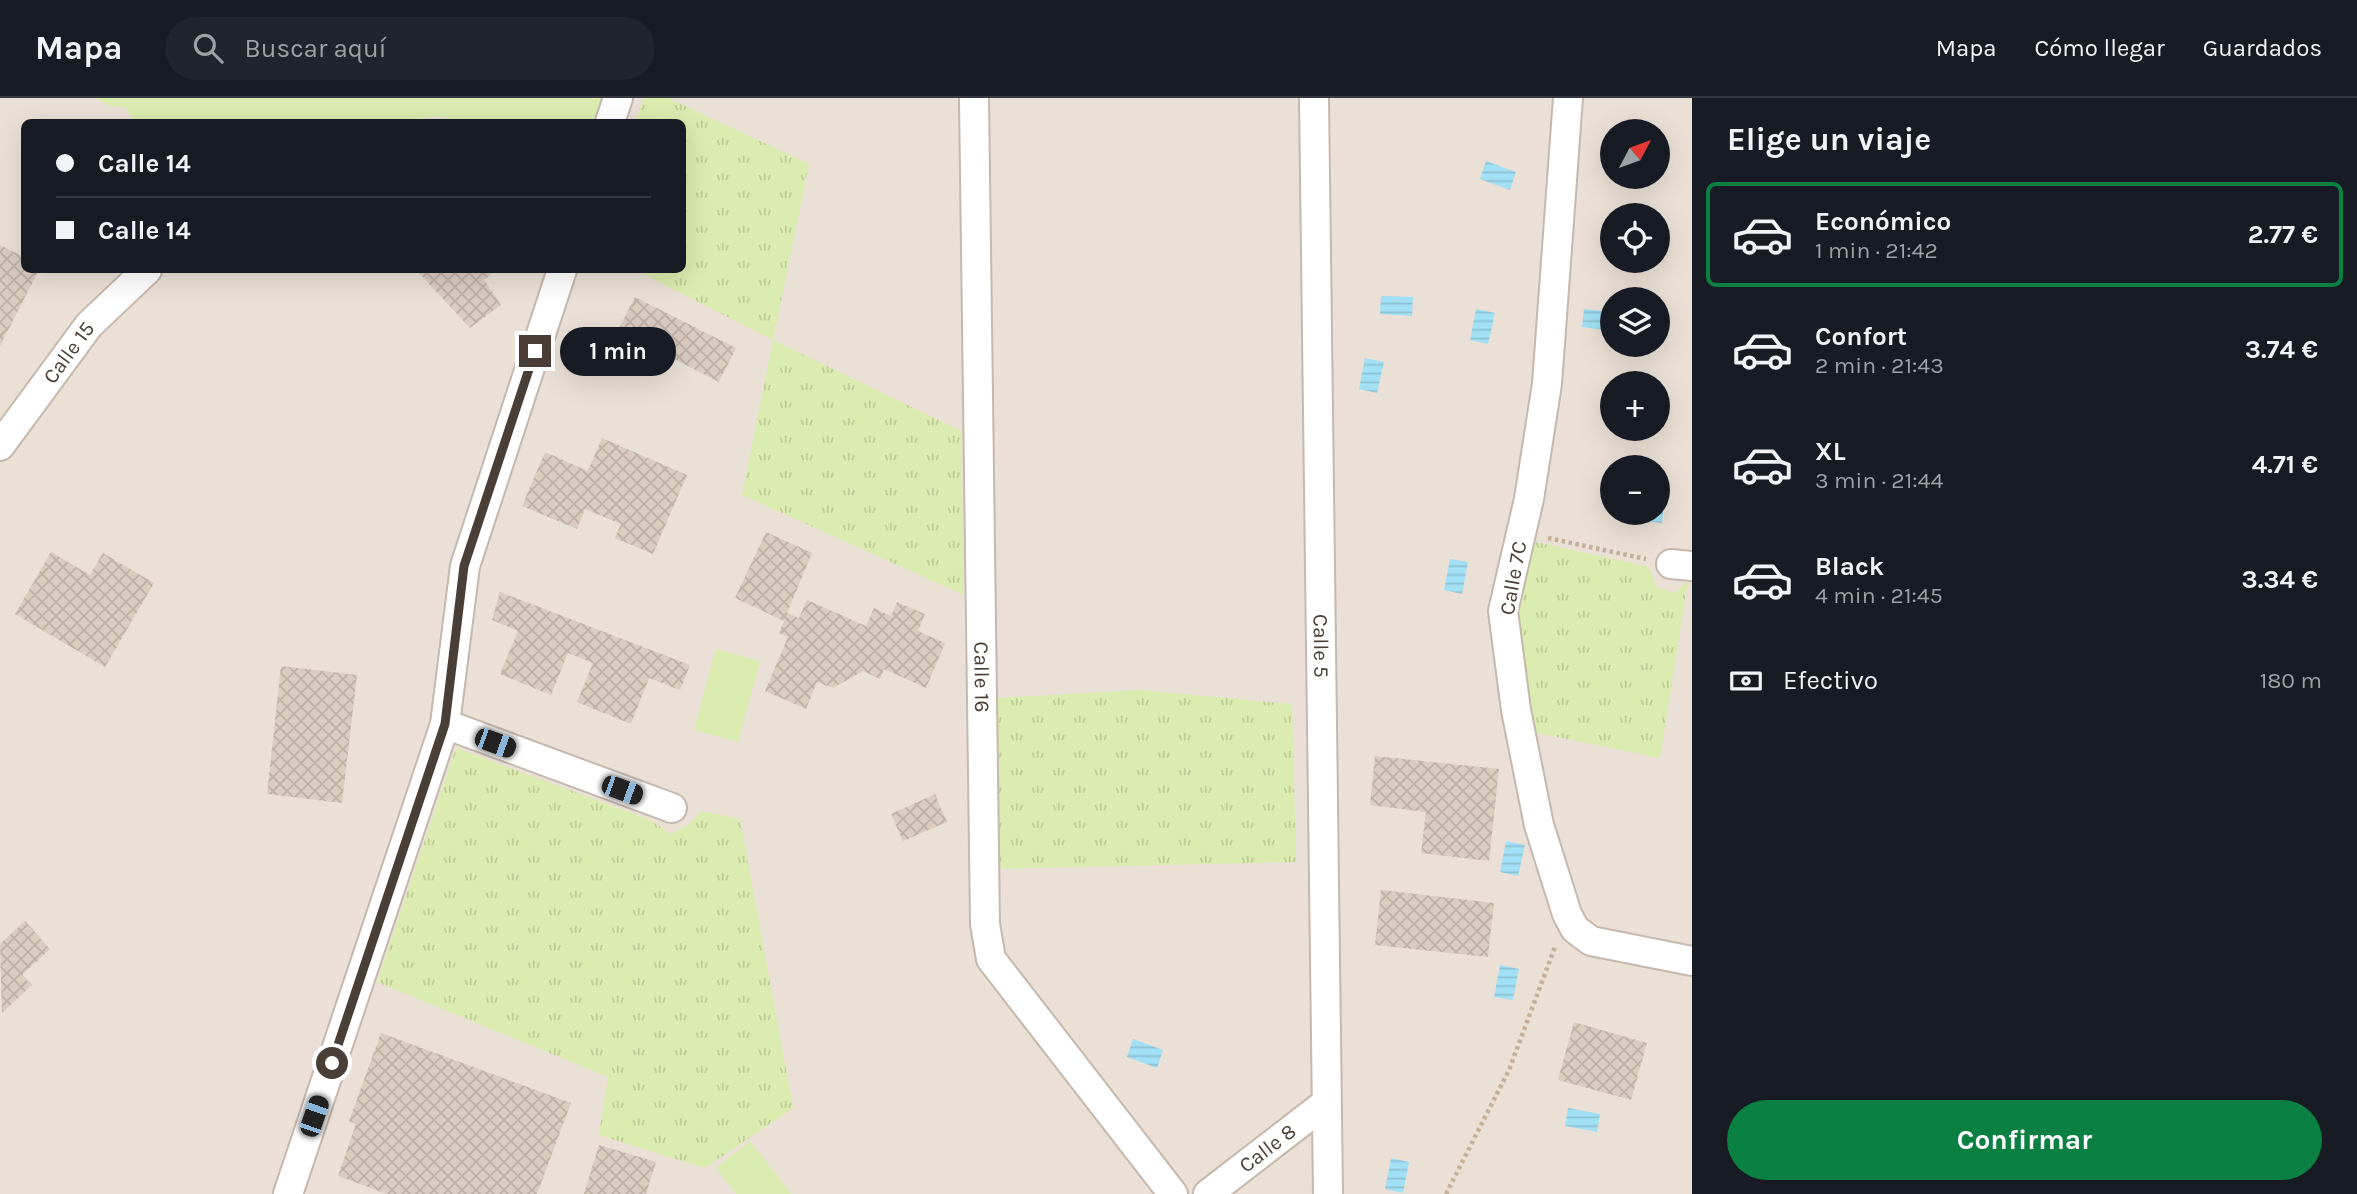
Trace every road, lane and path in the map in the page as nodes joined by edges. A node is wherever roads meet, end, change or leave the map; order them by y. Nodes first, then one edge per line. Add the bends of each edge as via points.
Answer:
1 (618, 98) edge
2 (974, 98) edge
3 (1314, 98) edge
4 (1568, 98) edge
5 (611, 119) edge
6 (144, 273) edge
7 (561, 273) edge
8 (0, 446) edge
9 (1521, 532) junction
10 (1681, 565) edge
11 (445, 724) junction
12 (672, 808) dead end
13 (1567, 914) junction
14 (1692, 961) edge
15 (1326, 1103) junction
16 (288, 1194) edge
17 (1173, 1194) edge
18 (1208, 1194) edge
19 (1328, 1194) edge
20 (1446, 1194) edge

1 - 5 street
2 - 17 street, Calle 16 via 985,924 991,959
3 - 15 street, Calle 5
4 - 9 street, Calle 7C via 1547,384
6 - 8 street, Calle 15 via 89,325
7 - 11 street via 464,566
9 - 10 path
9 - 13 street, Calle 7C via 1503,611 1516,710 1539,825
11 - 12 street
11 - 16 street
13 - 14 street, Calle 7C via 1575,929 1591,941
13 - 20 path via 1510,1070
15 - 18 street, Calle 8
15 - 19 street, Calle 5

